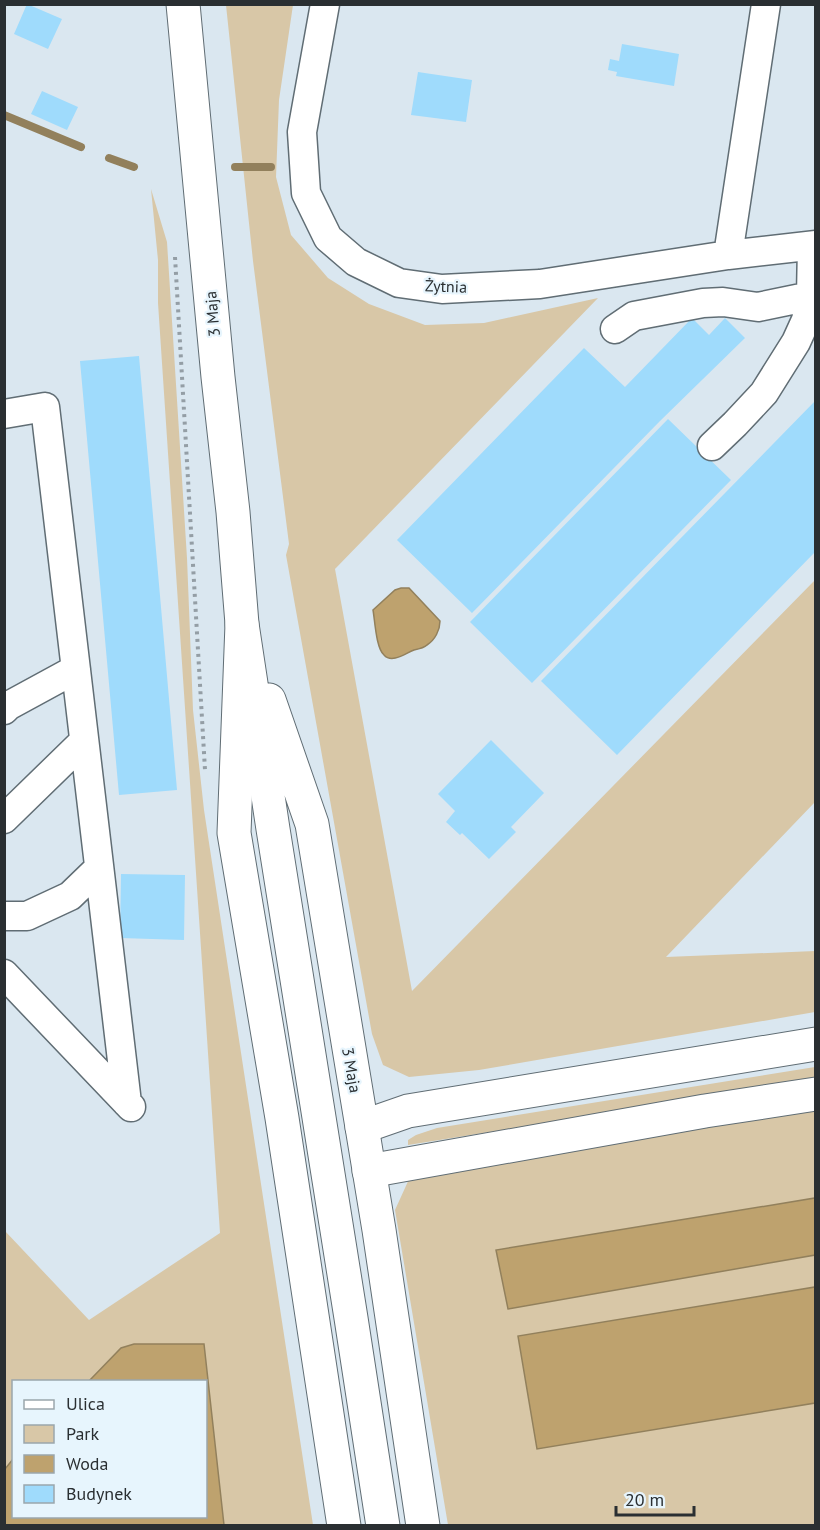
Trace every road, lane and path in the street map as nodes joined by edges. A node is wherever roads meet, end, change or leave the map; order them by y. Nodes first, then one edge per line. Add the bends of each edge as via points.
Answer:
1 (183, 4) edge
2 (325, 4) edge
3 (766, 4) edge
4 (814, 245) edge
5 (728, 255) junction
6 (811, 296) junction
7 (615, 329) dead end
8 (4, 414) edge
9 (712, 446) dead end
10 (242, 624) junction
11 (76, 669) junction
12 (4, 710) edge
13 (84, 741) junction
14 (4, 819) edge
15 (99, 868) junction
16 (4, 916) edge
17 (4, 974) edge
18 (816, 1044) edge
19 (816, 1094) edge
20 (362, 1127) junction
21 (325, 1159) junction
22 (369, 1172) junction
23 (344, 1526) edge
24 (383, 1526) edge
25 (423, 1526) edge

1 - 10 main road, 3 Maja
2 - 5 street, Żytnia via 302,132 306,192 328,238 356,262 399,283 442,289 540,284
3 - 5 street
4 - 5 street, Żytnia
4 - 6 street
6 - 7 street via 758,307 702,303 634,316
6 - 9 street via 796,342 764,393
8 - 11 street via 45,407
10 - 20 main road, 3 Maja via 312,824
10 - 21 main road, 3 Maja
10 - 23 main road via 234,833
11 - 12 street
11 - 13 street
13 - 14 street
13 - 15 street
15 - 16 street via 70,896 27,916
15 - 17 street via 133,1110
18 - 20 main road via 408,1111
19 - 22 main road
20 - 21 main road
20 - 22 main road, 3 Maja
21 - 22 main road
21 - 24 main road, 3 Maja
22 - 25 main road, 3 Maja

